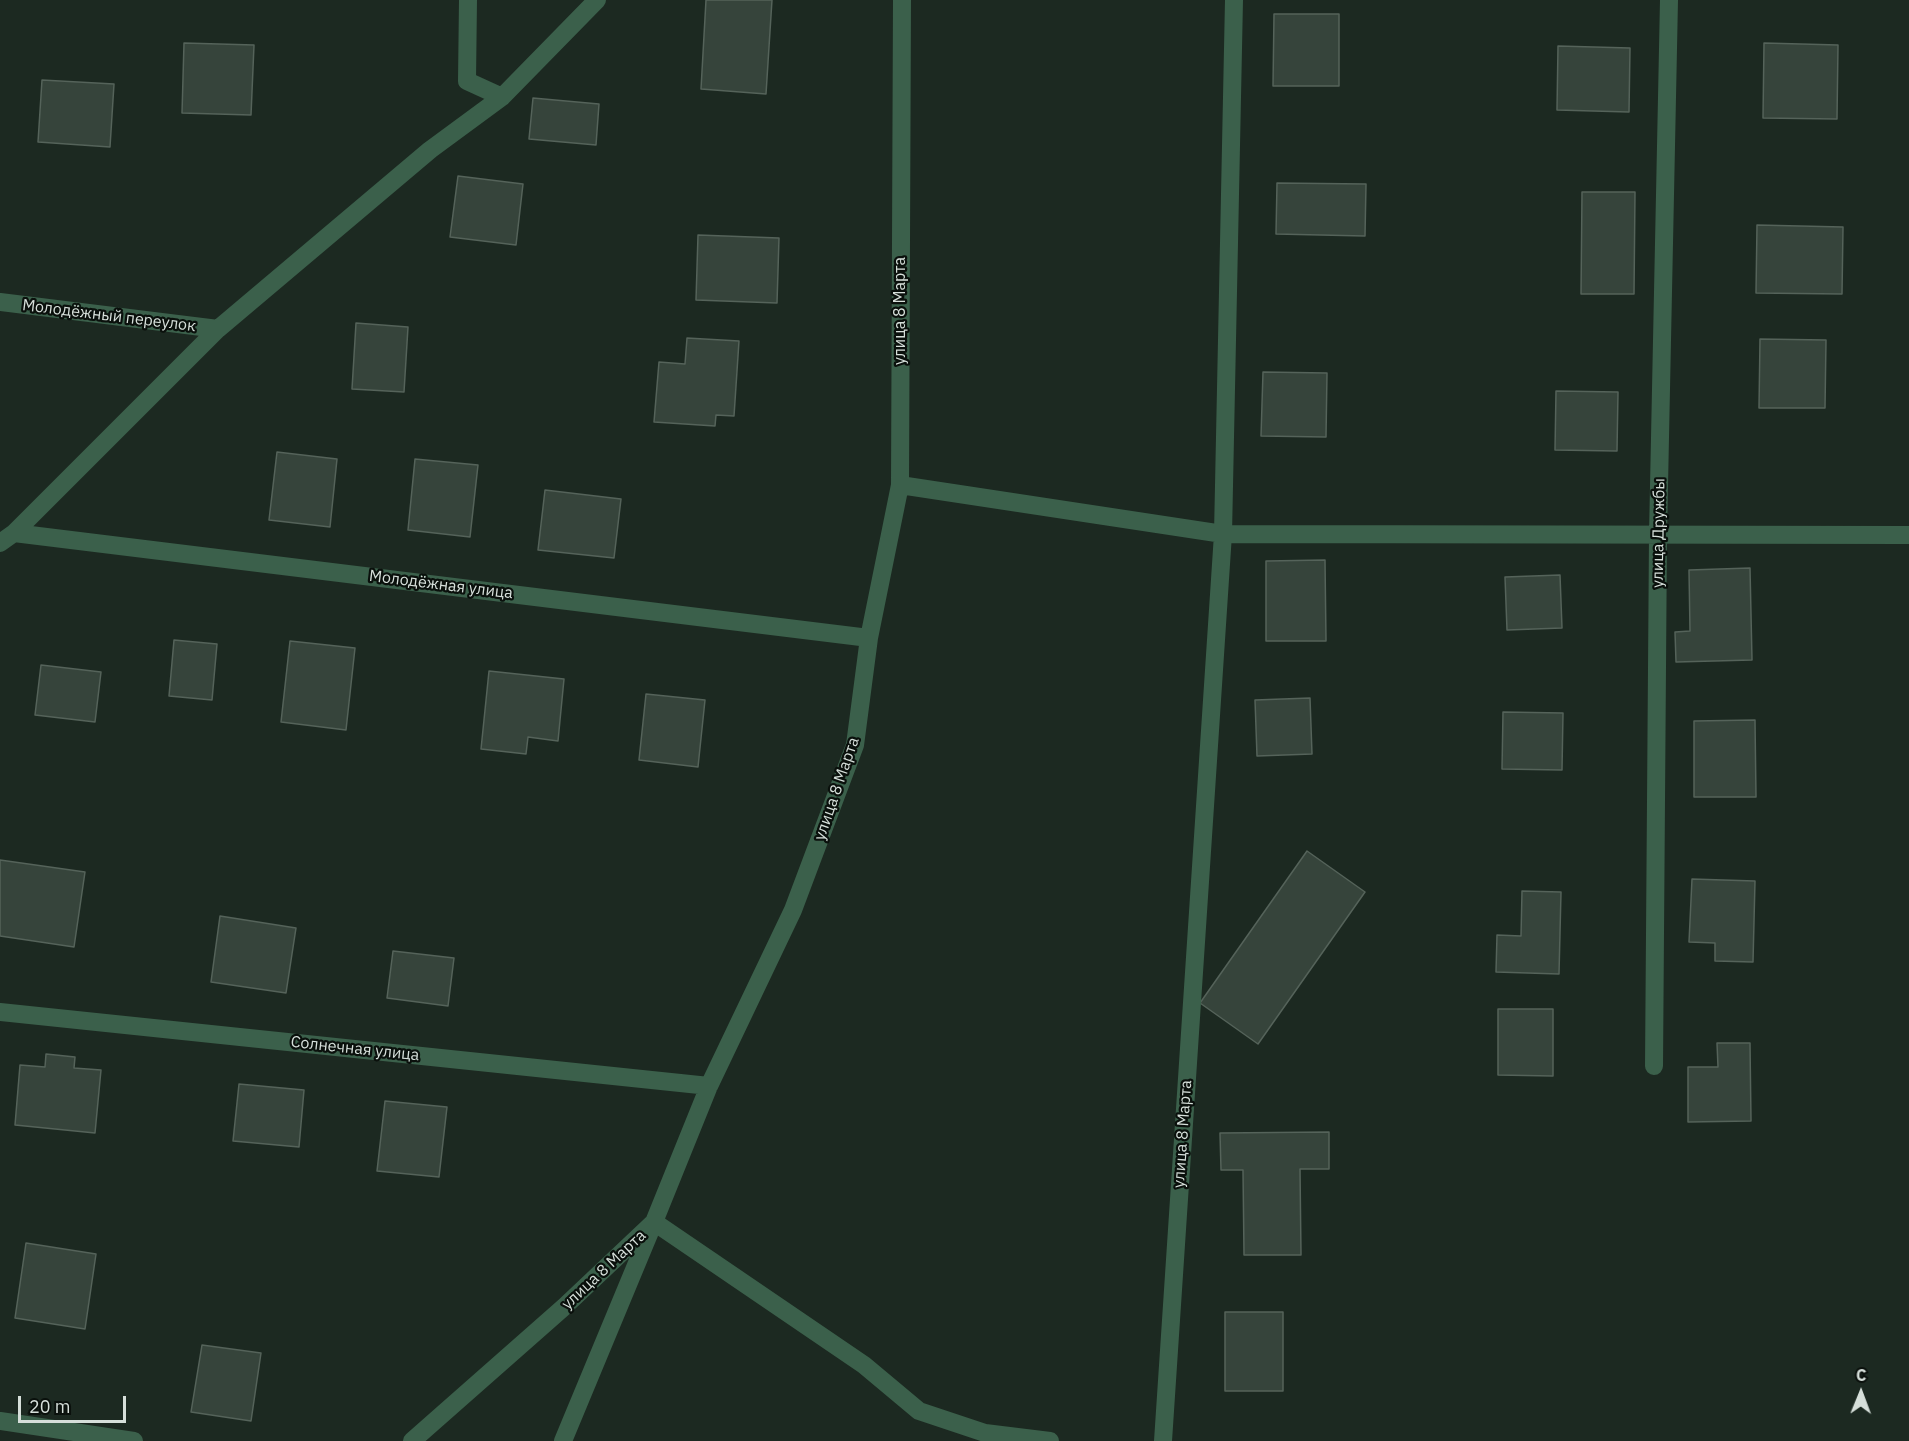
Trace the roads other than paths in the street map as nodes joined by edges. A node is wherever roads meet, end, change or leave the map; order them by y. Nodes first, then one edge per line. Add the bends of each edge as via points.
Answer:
1 (468, 0) edge
2 (597, 0) edge
3 (902, 0) edge
4 (1234, 0) edge
5 (1670, 0) edge
6 (502, 97) junction
7 (0, 302) edge
8 (218, 329) junction
9 (900, 485) junction
10 (1223, 534) junction
11 (1658, 535) junction
12 (1909, 536) edge
13 (7, 538) edge
14 (869, 638) junction
15 (0, 1012) edge
16 (1654, 1066) dead end
17 (709, 1086) junction
18 (654, 1222) junction
19 (0, 1421) edge
20 (134, 1441) edge
21 (412, 1441) edge
22 (563, 1441) edge
23 (1050, 1441) edge
24 (1163, 1441) edge

1 - 6 street via 467,81
2 - 6 street
3 - 9 street, улица 8 Марта
4 - 10 street, улица 8 Марта
5 - 11 street, улица Дружбы
6 - 8 street via 430,150
7 - 8 street, Молодёжный переулок
8 - 13 street
9 - 10 street
9 - 14 street, улица 8 Марта
10 - 11 street
10 - 24 street, улица 8 Марта
11 - 12 street
11 - 16 street, улица Дружбы
13 - 14 street, Молодёжная улица
14 - 17 street, улица 8 Марта via 855,744 793,910
15 - 17 street, Солнечная улица
17 - 18 street, улица 8 Марта
18 - 21 street, улица 8 Марта
18 - 22 street
18 - 23 street via 864,1365 919,1411 985,1433
19 - 20 street

